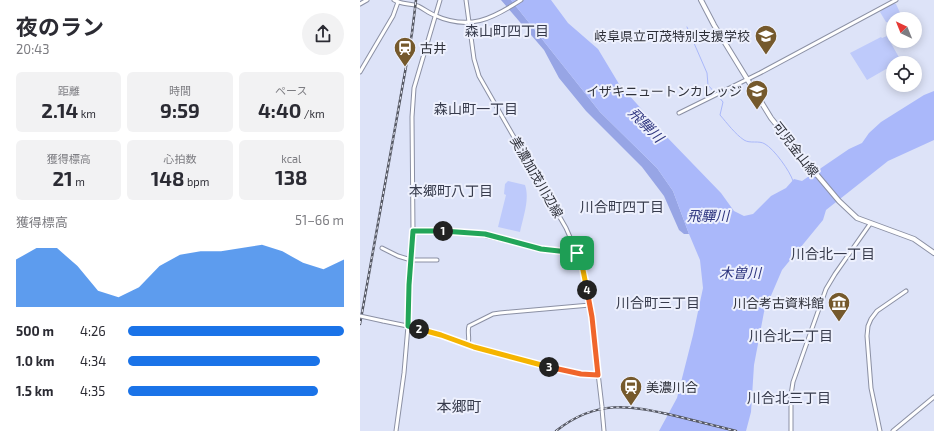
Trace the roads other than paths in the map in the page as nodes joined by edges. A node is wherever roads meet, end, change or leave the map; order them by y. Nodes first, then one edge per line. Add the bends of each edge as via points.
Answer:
1 (367, 0) edge
2 (440, 0) edge
3 (466, 0) edge
4 (521, 0) edge
5 (701, 0) edge
6 (896, 0) edge
7 (397, 1) edge
8 (360, 4) edge
9 (436, 16) junction
10 (469, 23) junction
11 (360, 72) edge
12 (748, 79) junction
13 (679, 113) dead end
14 (870, 224) junction
15 (413, 231) junction
16 (382, 248) dead end
17 (577, 253) junction
18 (934, 253) edge
19 (411, 260) junction
20 (437, 260) dead end
21 (906, 291) dead end
22 (590, 305) junction
23 (360, 316) edge
24 (408, 326) junction
25 (468, 345) junction
26 (598, 375) junction
27 (934, 397) edge
28 (396, 431) edge
29 (604, 431) edge
30 (791, 431) edge
31 (880, 431) edge
32 (893, 431) edge

1 - 8 street
2 - 9 street
3 - 10 street, 美濃加茂川辺線
4 - 10 street via 486,19
5 - 12 main road, 可児金山線
6 - 12 street
7 - 9 street via 416,6
7 - 11 street via 393,16
9 - 10 street
9 - 15 street via 414,88
10 - 17 street, 美濃加茂川辺線 via 479,76 566,228
12 - 13 street
12 - 14 main road, 可児金山線 via 771,118 807,163 854,216
14 - 18 main road, 可児金山線 via 914,239
14 - 30 street via 835,274 824,296 793,382
15 - 17 street via 479,234 541,249
15 - 19 street
16 - 19 street
17 - 22 street, 美濃加茂川辺線
19 - 20 street
19 - 24 street
21 - 31 street via 877,311 868,326 871,388
22 - 25 street via 493,314 469,326
22 - 26 street, 美濃加茂川辺線
23 - 24 street, bridge
24 - 25 street
24 - 28 street
25 - 26 street via 563,370
26 - 29 street, 美濃加茂川辺線
27 - 32 street

